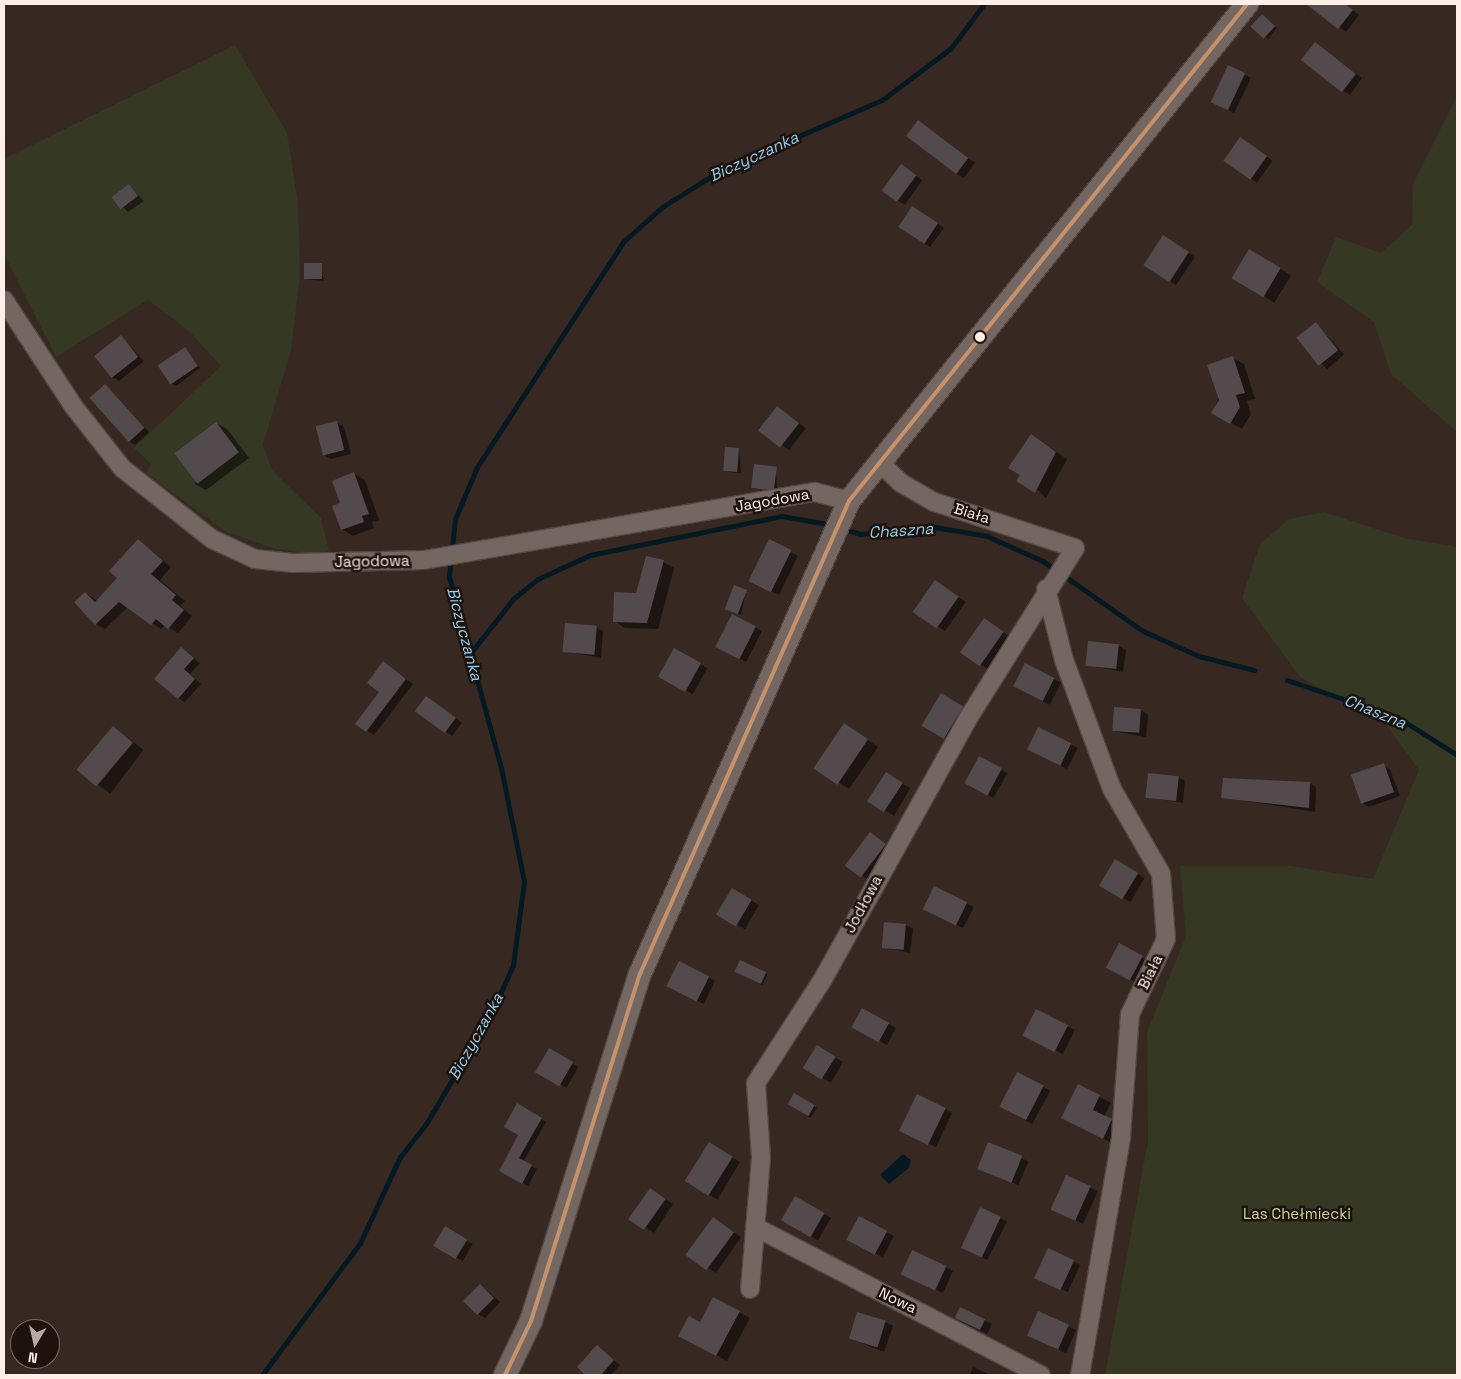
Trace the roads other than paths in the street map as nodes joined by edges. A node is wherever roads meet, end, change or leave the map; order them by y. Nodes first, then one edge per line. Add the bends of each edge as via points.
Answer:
1 (1247, 4) edge
2 (4, 300) edge
3 (878, 461) junction
4 (846, 509) junction
5 (1075, 548) joint
6 (1055, 576) junction
7 (755, 1227) junction
8 (750, 1289) dead end
9 (505, 1375) edge
10 (1041, 1375) edge
11 (1080, 1375) edge

1 - 3 street
2 - 4 street, Jagodowa via 74,407 122,468 212,539 255,558 294,563 424,560 814,492
3 - 4 street
3 - 5 street, Biała via 900,482 934,502
4 - 9 street via 640,974 531,1321
5 - 6 street, Jodłowa
6 - 7 street, Jodłowa via 894,846 823,979 756,1083 761,1157
6 - 11 street, Biała via 1064,660 1112,789 1161,874 1166,939 1130,1014 1121,1138
7 - 8 street, Jodłowa
7 - 10 street, Nowa

